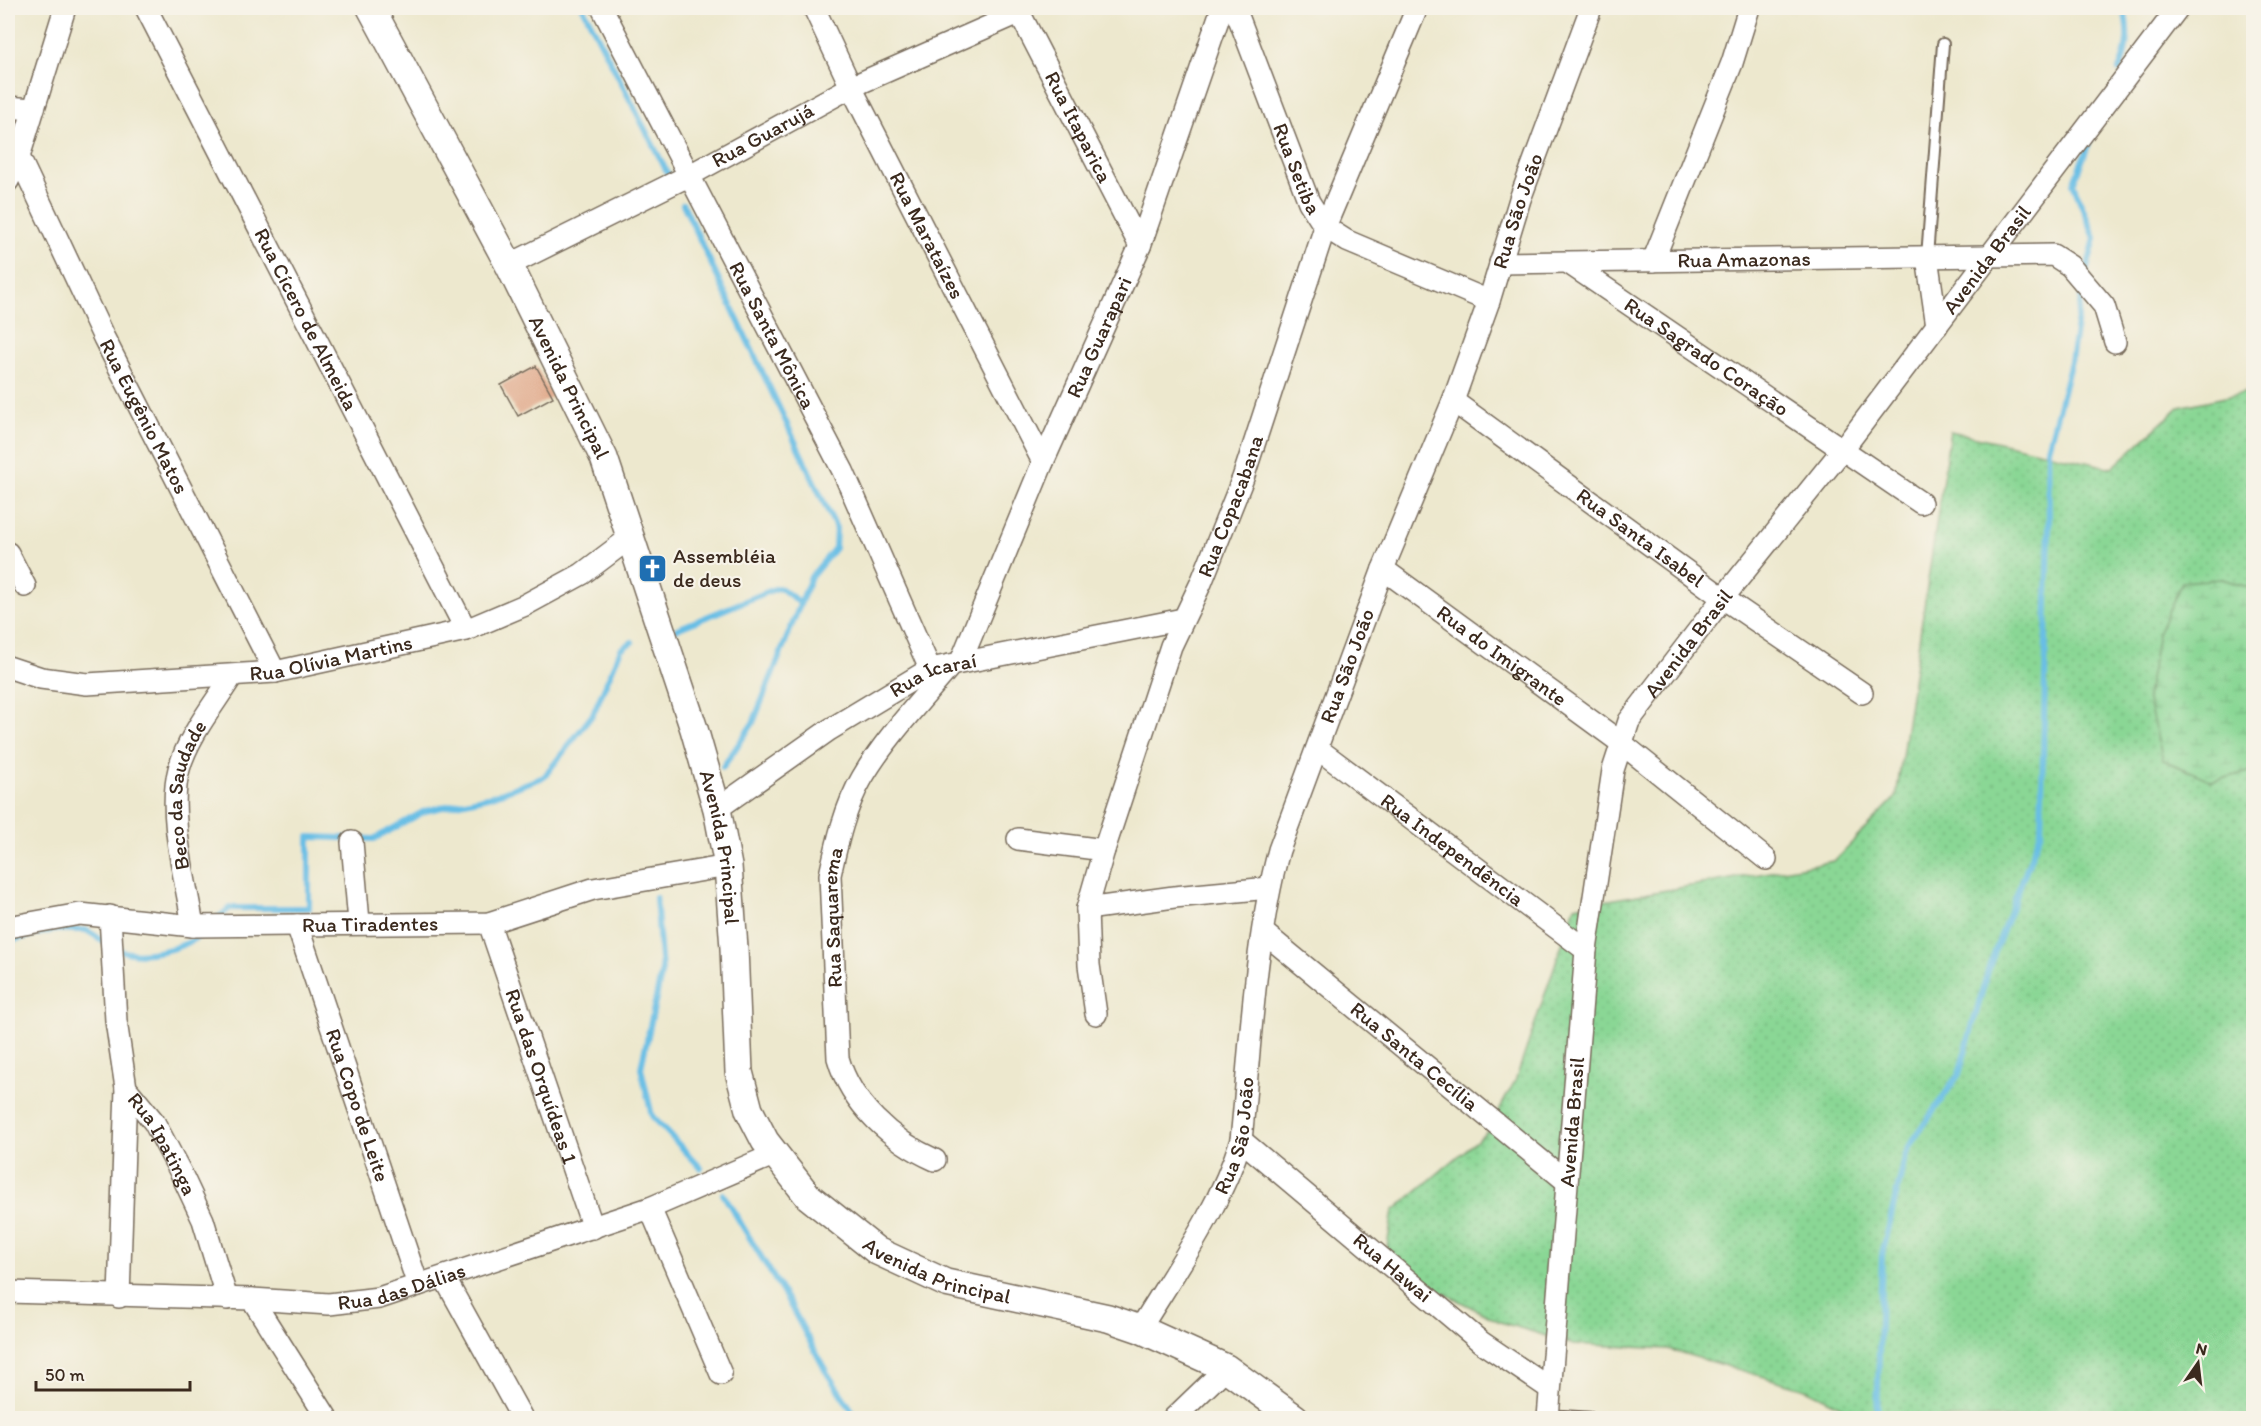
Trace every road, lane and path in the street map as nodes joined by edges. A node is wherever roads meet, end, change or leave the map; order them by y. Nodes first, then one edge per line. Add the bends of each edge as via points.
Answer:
1 (65, 8) edge
2 (146, 8) edge
3 (371, 8) edge
4 (602, 8) edge
5 (814, 8) edge
6 (1222, 8) edge
7 (1235, 8) edge
8 (1418, 8) edge
9 (1592, 8) edge
10 (1749, 8) edge
11 (2178, 8) edge
12 (1018, 10) edge
13 (1943, 44) dead end
14 (851, 87) junction
15 (8, 107) edge
16 (32, 108) junction
17 (19, 157) junction
18 (690, 175) junction
19 (8, 181) edge
20 (1325, 227) junction
21 (1140, 246) junction
22 (1990, 256) junction
23 (1927, 257) junction
24 (1653, 261) junction
25 (1500, 263) junction
26 (1570, 264) junction
27 (510, 265) junction
28 (1490, 301) junction
29 (1937, 326) junction
30 (2115, 342) dead end
31 (1453, 401) junction
32 (1843, 449) junction
33 (1043, 462) junction
34 (1921, 503) dead end
35 (631, 537) junction
36 (8, 554) edge
37 (1383, 569) junction
38 (25, 586) dead end
39 (1723, 598) junction
40 (1183, 620) junction
41 (466, 630) junction
42 (956, 663) junction
43 (8, 668) edge
44 (930, 669) junction
45 (275, 672) junction
46 (232, 676) junction
47 (1862, 693) dead end
48 (1620, 742) junction
49 (1318, 748) junction
50 (717, 809) junction
51 (1018, 839) dead end
52 (352, 842) dead end
53 (1104, 850) junction
54 (1766, 859) dead end
55 (728, 866) junction
56 (1269, 888) junction
57 (1087, 909) junction
58 (110, 916) junction
59 (359, 922) junction
60 (489, 923) junction
61 (193, 926) junction
62 (297, 926) junction
63 (8, 927) edge
64 (1263, 932) junction
65 (1586, 951) junction
66 (1096, 1014) dead end
67 (126, 1088) junction
68 (1241, 1140) junction
69 (773, 1155) junction
70 (936, 1160) dead end
71 (1566, 1181) junction
72 (650, 1208) junction
73 (593, 1228) junction
74 (444, 1277) junction
75 (418, 1285) junction
76 (8, 1292) edge
77 (119, 1297) junction
78 (227, 1299) junction
79 (252, 1299) junction
80 (1140, 1329) junction
81 (1226, 1368) junction
82 (722, 1374) dead end
83 (1549, 1388) junction
84 (1548, 1417) edge
85 (327, 1419) edge
86 (522, 1419) edge
87 (1174, 1419) edge
88 (1295, 1419) edge
89 (1593, 1419) edge

1 - 16 street
2 - 41 street, Rua Cícero de Almeida
3 - 27 street, Avenida Principal
4 - 18 street, Rua Santa Mônica
5 - 14 street, Rua Marataízes
6 - 21 street, Rua Guarapari
7 - 20 street, Rua Setiba via 1309,202
8 - 20 street, Rua Copacabana
9 - 25 street, Rua São João
10 - 24 street via 1732,63
11 - 22 street, Avenida Brasil
12 - 14 street, Rua Guarujá
12 - 21 street, Rua Itaparica
13 - 23 lane
14 - 18 street, Rua Guarujá
14 - 33 street, Rua Marataízes
15 - 16 street
16 - 17 street
17 - 19 street
17 - 45 street, Rua Eugênio Matos via 110,348
18 - 27 street, Rua Guarujá
18 - 44 street, Rua Santa Mônica via 843,471
20 - 28 street, Rua Setiba via 1347,241
20 - 40 street, Rua Copacabana via 1243,478
21 - 33 street, Rua Guarapari
22 - 23 street, Rua Amazonas
22 - 29 street, Avenida Brasil
22 - 30 street, Rua Amazonas via 2053,255 2070,266 2104,306
23 - 24 street, Rua Amazonas
23 - 29 street
24 - 26 street, Rua Amazonas
25 - 26 street, Rua Amazonas
25 - 28 street, Rua São João
26 - 32 street, Rua Sagrado Coração
27 - 35 street, Avenida Principal via 604,458
28 - 31 street, Rua São João
29 - 32 street, Avenida Brasil
31 - 37 street, Rua São João
31 - 39 street, Rua Santa Isabel
32 - 34 street, Rua Sagrado Coração
32 - 39 street, Avenida Brasil
33 - 42 street, Rua Guarapari
35 - 41 street, Rua Olívia Martins via 582,574 525,605
35 - 50 street, Avenida Principal
36 - 38 street
37 - 48 street, Rua do Imigrante
37 - 49 street, Rua São João
39 - 47 street, Rua Santa Isabel
39 - 48 street, Avenida Brasil via 1641,703
40 - 42 street, Rua Icaraí
40 - 53 street, Rua Copacabana
41 - 45 street, Rua Olívia Martins
42 - 44 street, Rua Icaraí
42 - 70 street, Rua Saquarema via 882,748 861,779 830,875 838,1058 843,1078 854,1095 896,1137
43 - 46 street, Rua Olívia Martins via 41,678 87,684
44 - 50 street, Rua Icaraí via 829,730
45 - 46 street, Rua Olívia Martins
46 - 61 street, Beco da Saudade via 179,769 178,826
48 - 54 street, Rua do Imigrante
48 - 65 street, Avenida Brasil via 1612,770
49 - 56 street, Rua São João via 1279,850
49 - 65 street, Rua Independência
50 - 55 street, Avenida Principal
51 - 53 street
52 - 59 street
53 - 57 street, Rua Copacabana
55 - 60 street, Rua Tiradentes via 593,889
55 - 69 street, Avenida Principal via 739,1072 749,1110
56 - 57 street
56 - 64 street, Rua São João
57 - 66 street, Rua Copacabana
58 - 61 street, Rua Tiradentes
58 - 63 street, Rua Tiradentes via 80,914
58 - 67 street, Rua Ipatinga via 116,1021
59 - 60 street, Rua Tiradentes
59 - 62 street, Rua Tiradentes
60 - 73 street, Rua das Orquídeas 1
61 - 62 street, Rua Tiradentes
62 - 75 street, Rua Copo de Leite
64 - 68 street, Rua São João
64 - 71 street, Rua Santa Cecília
65 - 71 street, Avenida Brasil
67 - 77 street
67 - 78 street, Rua Ipatinga via 154,1122 181,1173 203,1220
68 - 80 street, Rua São João via 1217,1202
68 - 83 street, Rua Hawai via 1463,1328
69 - 72 street, Rua das Dálias
69 - 80 street, Avenida Principal via 825,1212 877,1251 915,1271 986,1294 1108,1318
71 - 83 street, Avenida Brasil
72 - 73 street, Rua das Dálias
72 - 82 street
73 - 74 street, Rua das Dálias
74 - 75 street, Rua das Dálias
74 - 86 street
75 - 79 street, Rua das Dálias via 354,1303
76 - 77 street, Rua das Dálias
77 - 78 street, Rua das Dálias
78 - 79 street, Rua das Dálias
79 - 85 street
80 - 81 street, Avenida Principal
81 - 87 street
81 - 88 street, Avenida Principal
83 - 84 street, Avenida Brasil
84 - 89 lane

